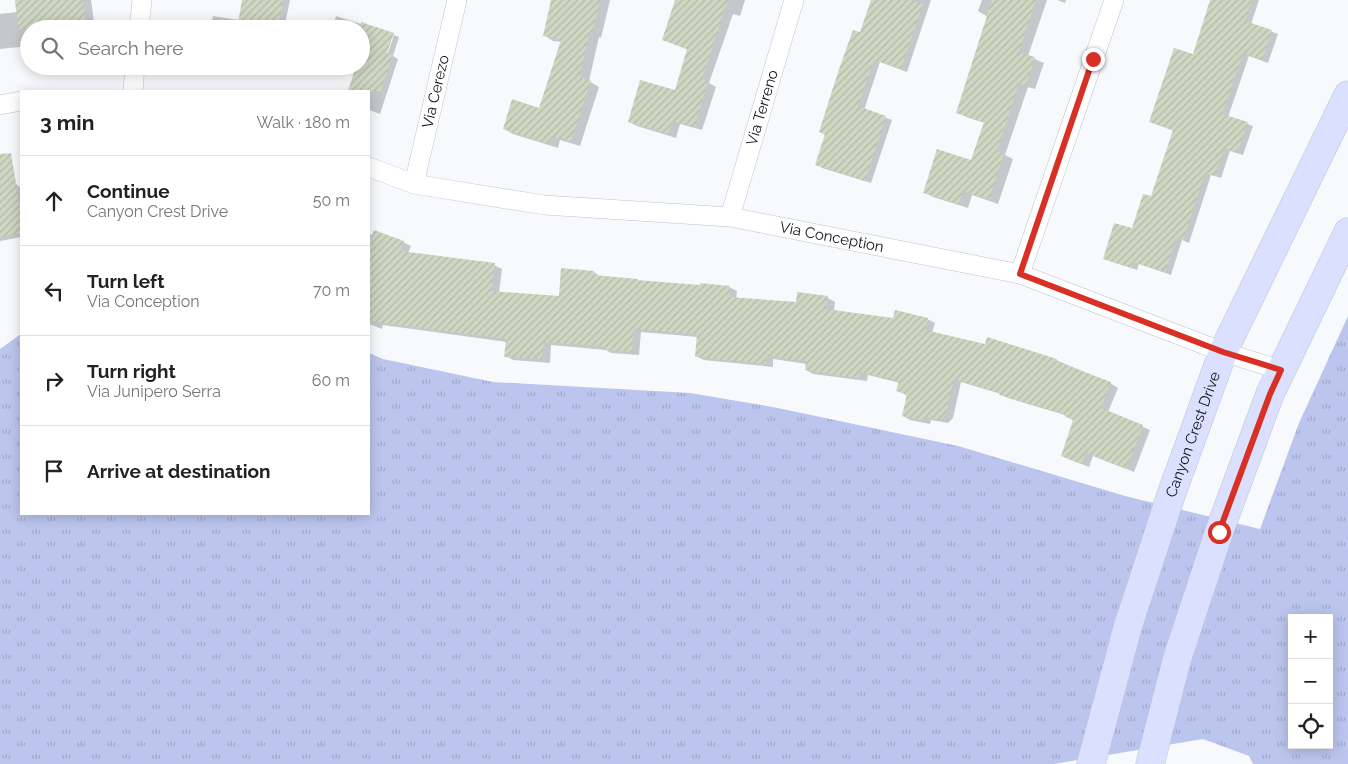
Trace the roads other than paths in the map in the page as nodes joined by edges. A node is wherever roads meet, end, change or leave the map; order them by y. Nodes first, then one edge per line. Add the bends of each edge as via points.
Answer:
1 (142, 0) edge
2 (457, 0) edge
3 (794, 0) edge
4 (1114, 0) edge
5 (140, 20) edge
6 (134, 75) edge
7 (133, 90) edge
8 (1348, 95) edge
9 (20, 101) edge
10 (0, 106) edge
11 (370, 167) edge
12 (414, 184) junction
13 (730, 217) junction
14 (1348, 232) edge
15 (1020, 274) junction
16 (1223, 352) junction
17 (1281, 370) junction
18 (1091, 764) edge
19 (1150, 764) edge

1 - 5 street
2 - 12 street, Via Cerezo
3 - 13 street, Via Terreno
4 - 15 street
6 - 7 street
8 - 16 main road, Canyon Crest Drive
9 - 10 street
11 - 12 street, Via Conception
12 - 13 street, Via Conception via 544,205
13 - 15 street, Via Conception
14 - 17 main road
15 - 16 street, Via Conception
16 - 17 street, Via Conception
16 - 18 main road, Canyon Crest Drive via 1128,626
17 - 19 main road via 1219,532 1177,660

